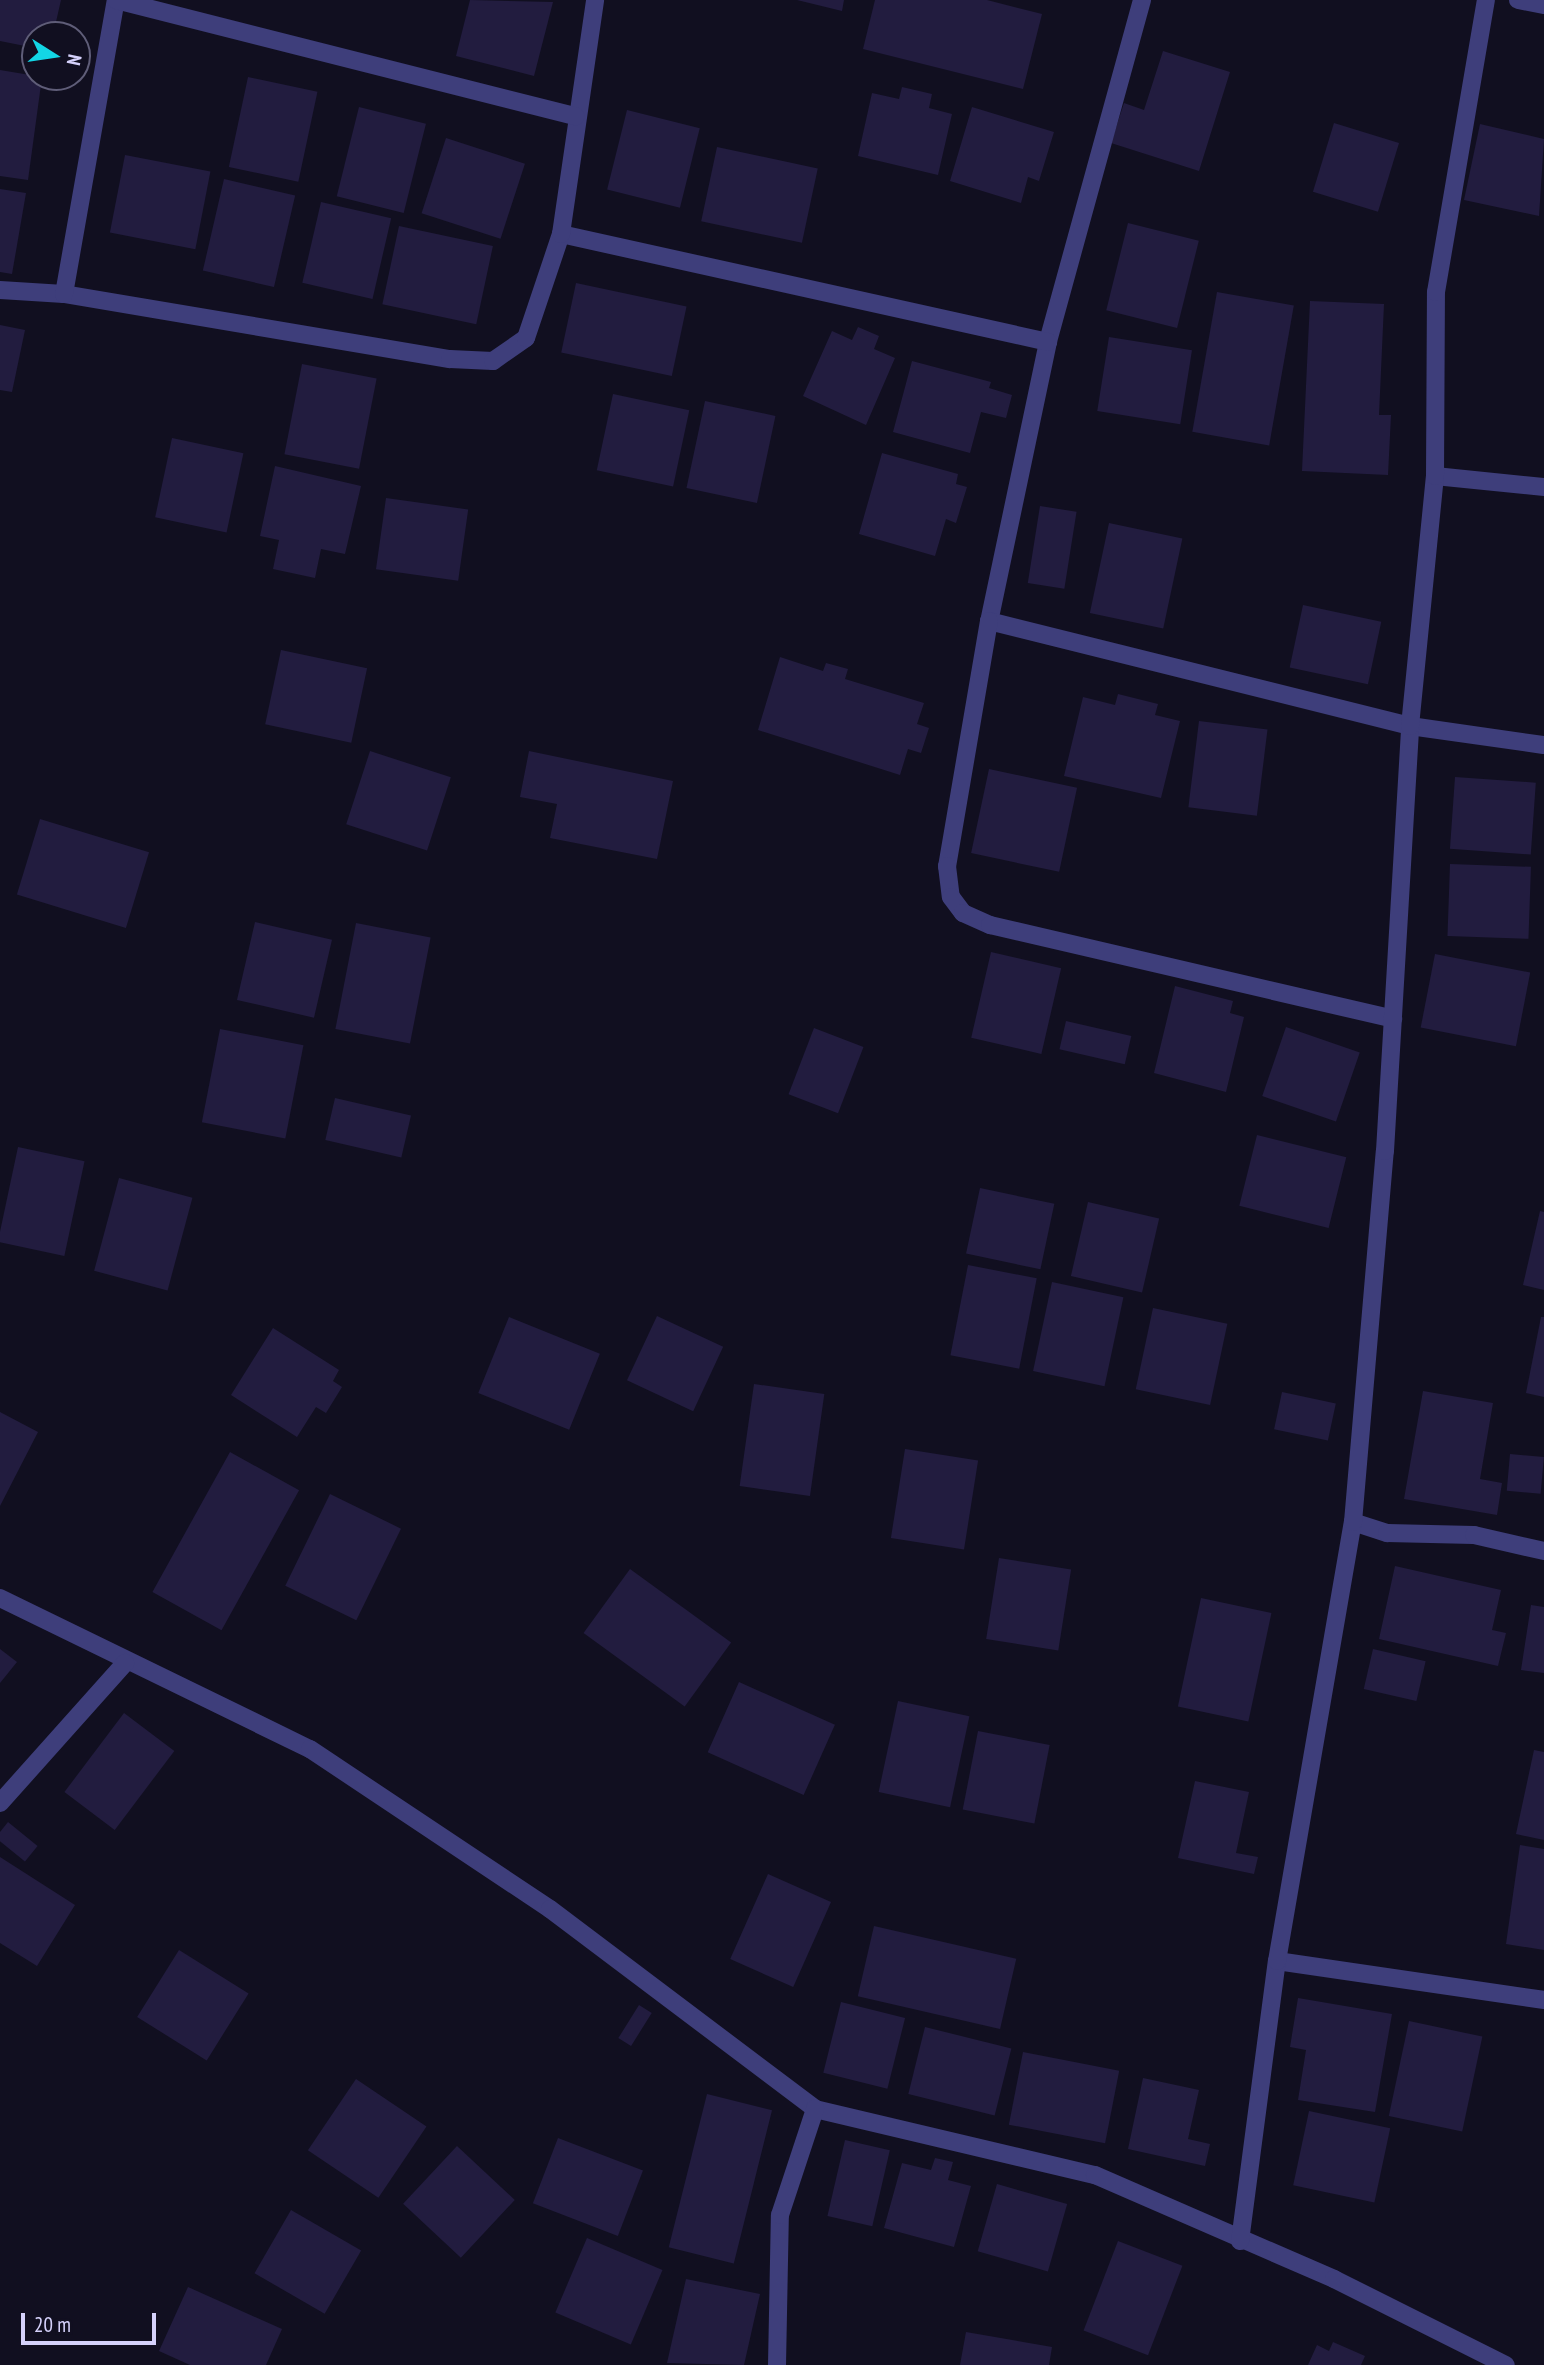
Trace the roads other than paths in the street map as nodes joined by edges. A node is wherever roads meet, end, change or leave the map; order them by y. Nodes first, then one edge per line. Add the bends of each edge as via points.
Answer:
1 (595, 0) edge
2 (1142, 0) edge
3 (1486, 0) edge
4 (1518, 0) edge
5 (1544, 5) edge
6 (576, 116) junction
7 (561, 234) junction
8 (0, 290) edge
9 (64, 294) junction
10 (1048, 342) junction
11 (1436, 475) junction
12 (1544, 487) edge
13 (989, 621) junction
14 (1410, 726) junction
15 (1544, 745) edge
16 (1393, 1019) junction
17 (1353, 1522) junction
18 (1544, 1551) edge
19 (0, 1598) edge
20 (125, 1662) junction
21 (0, 1803) edge
22 (1277, 1961) junction
23 (1544, 2000) edge
24 (815, 2109) junction
25 (1240, 2241) junction
26 (777, 2365) edge
27 (1506, 2365) edge

1 - 6 street
2 - 10 street
3 - 11 street via 1436,292
4 - 5 street
6 - 7 street
6 - 9 street via 116,0
7 - 9 street via 526,338 493,361 450,359
7 - 10 street
8 - 9 street
10 - 13 street
11 - 12 street
11 - 14 street
13 - 14 street
13 - 16 street via 947,866 951,897 962,913 990,925
14 - 15 street
14 - 16 street
16 - 17 street
17 - 18 street via 1387,1533 1474,1535
17 - 22 street
19 - 20 street
20 - 21 street
20 - 24 street via 310,1749 370,1787 550,1909
22 - 23 street
22 - 25 street
24 - 25 street via 1095,2175
24 - 26 street via 780,2215
25 - 27 street via 1334,2279

